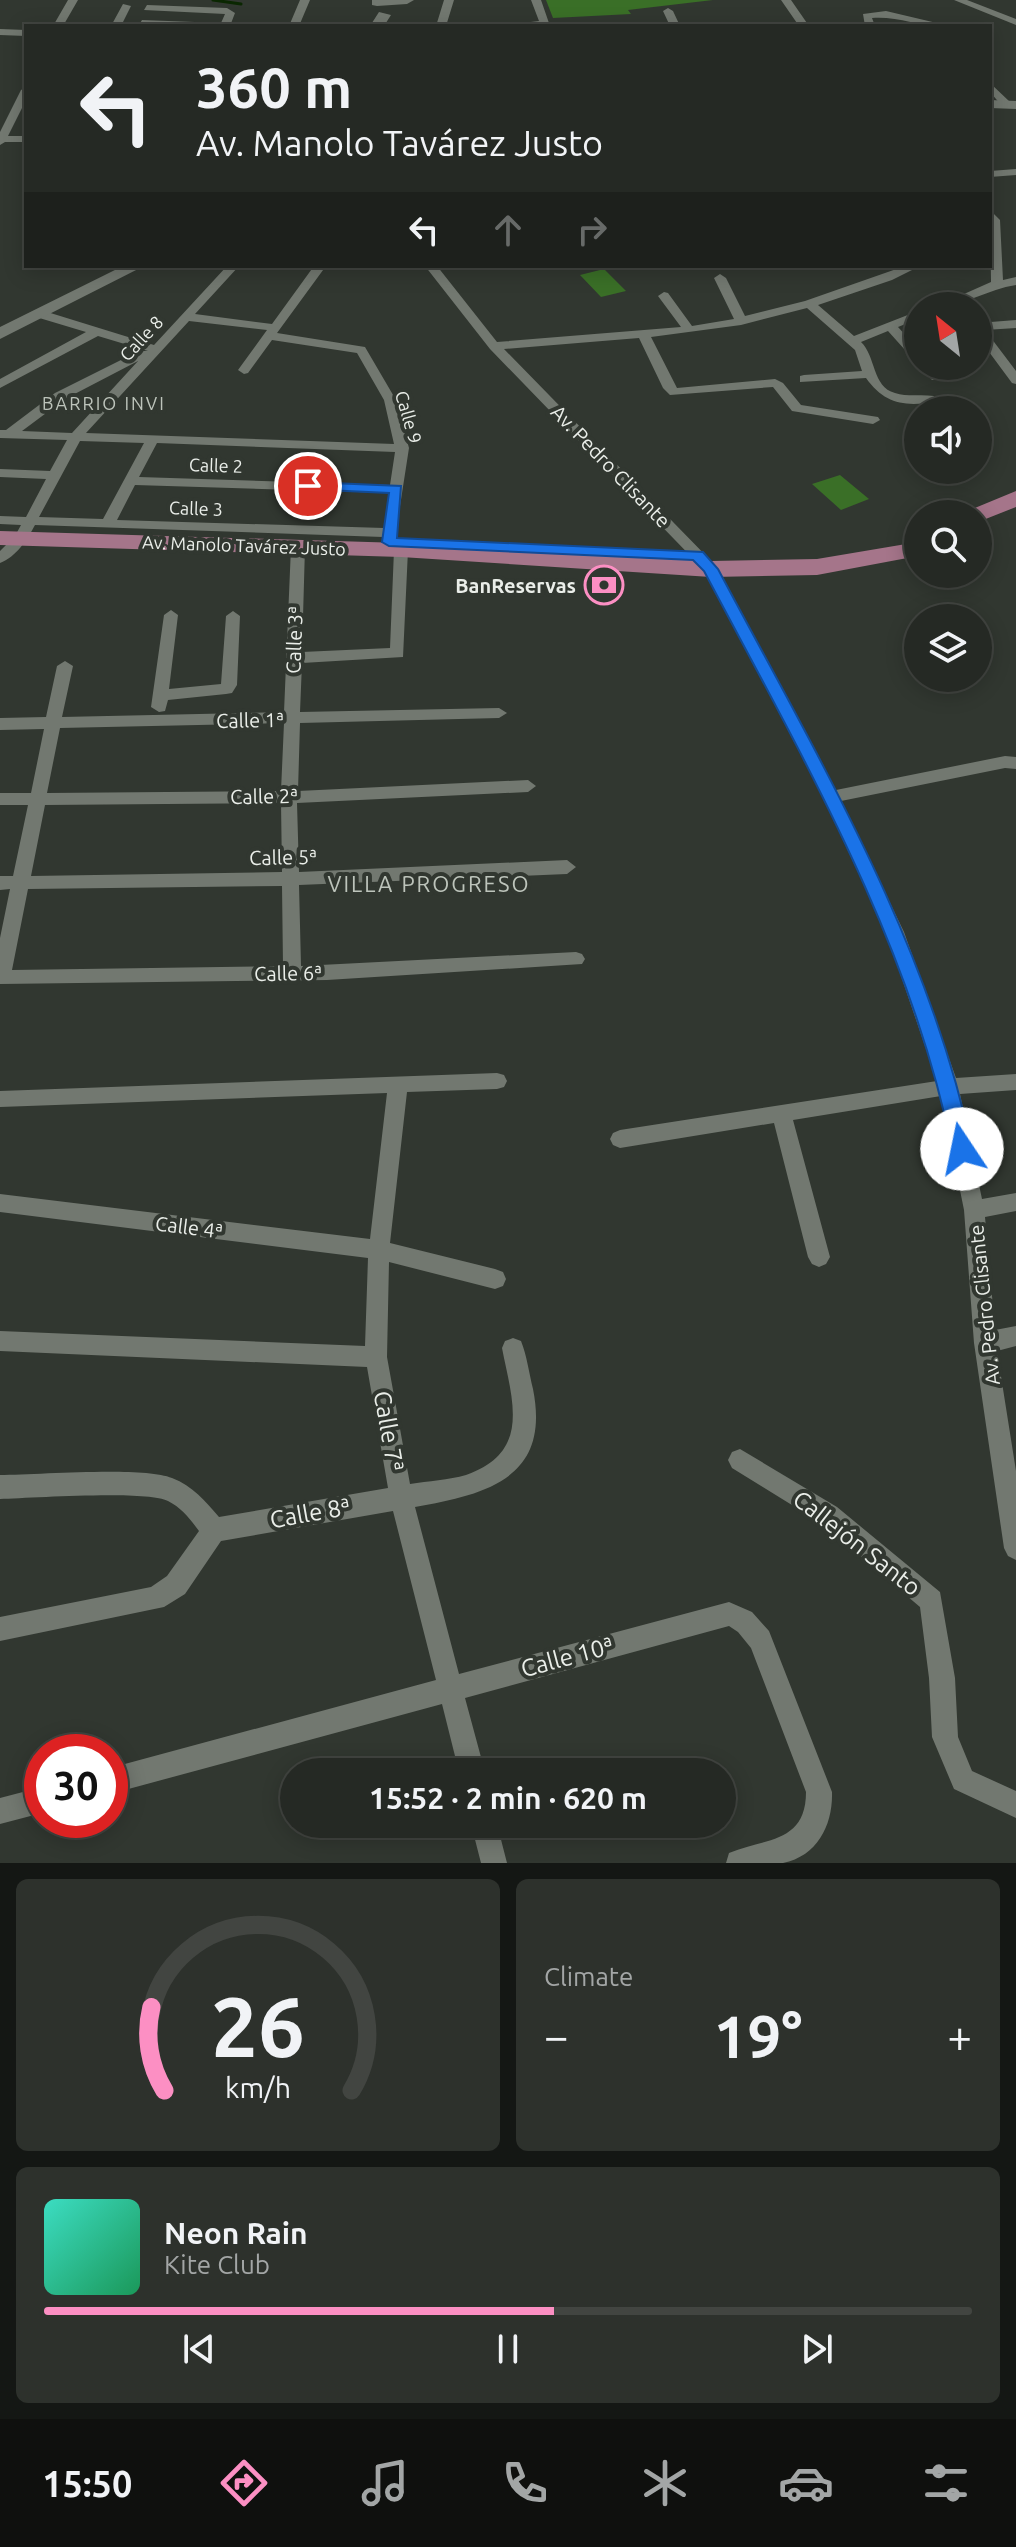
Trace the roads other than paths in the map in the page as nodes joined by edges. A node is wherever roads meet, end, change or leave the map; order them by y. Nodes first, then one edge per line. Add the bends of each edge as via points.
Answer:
1 (73, 0) edge
2 (305, 0) edge
3 (408, 0) edge
4 (449, 0) edge
5 (536, 0) edge
6 (786, 0) edge
7 (959, 0) edge
8 (126, 6) dead end
9 (147, 8) dead end
10 (378, 11) edge
11 (668, 11) dead end
12 (1016, 22) edge
13 (142, 23) dead end
14 (59, 24) edge
15 (117, 24) edge
16 (170, 24) edge
17 (226, 24) edge
18 (295, 24) edge
19 (442, 24) edge
20 (544, 24) edge
21 (674, 24) edge
22 (803, 24) edge
23 (869, 24) edge
24 (929, 24) edge
25 (0, 32) edge
26 (24, 33) edge
27 (24, 94) edge
28 (24, 139) edge
29 (1, 140) edge
30 (1016, 172) edge
31 (992, 174) edge
32 (992, 216) edge
33 (132, 268) edge
34 (231, 268) edge
35 (319, 268) edge
36 (433, 268) edge
37 (910, 268) edge
38 (720, 278) dead end
39 (1016, 281) edge
40 (997, 284) junction
41 (981, 292) edge
42 (664, 296) dead end
43 (809, 304) junction
44 (40, 314) junction
45 (186, 317) junction
46 (904, 320) edge
47 (741, 321) junction
48 (1016, 324) edge
49 (890, 326) junction
50 (992, 327) edge
51 (689, 330) junction
52 (97, 331) junction
53 (274, 332) junction
54 (643, 333) junction
55 (0, 334) edge
56 (853, 341) junction
57 (904, 342) edge
58 (992, 343) edge
59 (494, 346) junction
60 (155, 349) junction
61 (1010, 363) edge
62 (244, 370) dead end
63 (869, 374) junction
64 (804, 379) dead end
65 (1016, 380) edge
66 (0, 384) edge
67 (904, 398) edge
68 (873, 420) dead end
69 (4, 434) edge
70 (76, 436) junction
71 (153, 438) junction
72 (402, 448) junction
73 (0, 473) edge
74 (55, 475) junction
75 (131, 481) junction
76 (396, 489) junction
77 (1016, 498) edge
78 (992, 509) edge
79 (1016, 514) edge
80 (0, 520) edge
81 (109, 522) junction
82 (992, 523) edge
83 (15, 532) edge
84 (904, 538) edge
85 (393, 542) junction
86 (298, 547) junction
87 (904, 551) edge
88 (0, 559) edge
89 (704, 562) junction
90 (171, 615) dead end
91 (233, 616) dead end
92 (293, 658) junction
93 (65, 666) dead end
94 (161, 695) junction
95 (499, 713) dead end
96 (291, 720) junction
97 (157, 722) junction
98 (52, 723) junction
99 (0, 724) edge
100 (1016, 763) edge
101 (528, 786) dead end
102 (289, 797) junction
103 (831, 797) junction
104 (37, 798) junction
105 (0, 799) edge
106 (567, 867) dead end
107 (289, 879) junction
108 (23, 882) junction
109 (0, 883) edge
110 (576, 959) dead end
111 (292, 974) junction
112 (0, 977) edge
113 (497, 1081) dead end
114 (1016, 1082) edge
115 (398, 1083) junction
116 (949, 1087) junction
117 (0, 1099) edge
118 (782, 1114) junction
119 (620, 1139) dead end
120 (1016, 1202) edge
121 (0, 1203) edge
122 (974, 1210) junction
123 (379, 1250) junction
124 (819, 1257) dead end
125 (495, 1279) dead end
126 (1016, 1336) edge
127 (0, 1341) edge
128 (985, 1343) junction
129 (513, 1348) dead end
130 (376, 1357) junction
131 (740, 1460) dead end
132 (1010, 1473) edge
133 (0, 1487) edge
134 (401, 1497) junction
135 (214, 1530) junction
136 (1016, 1548) edge
137 (0, 1629) edge
138 (452, 1687) junction
139 (469, 1758) edge
140 (128, 1776) edge
141 (24, 1805) edge
142 (1016, 1805) edge
143 (0, 1811) edge
144 (488, 1838) edge
145 (753, 1861) edge
146 (494, 1863) edge

1 - 14 street
2 - 18 street
3 - 10 street
3 - 10 street via 402,17
4 - 19 street
5 - 20 street
6 - 22 street
7 - 12 street
8 - 15 street
9 - 17 street via 229,12
11 - 21 street
13 - 16 street
23 - 24 street via 866,16 886,14
25 - 26 street
27 - 29 street
28 - 29 street
30 - 31 street
32 - 40 street
33 - 44 street
34 - 45 street, Calle 8
35 - 53 street
36 - 59 street, Av. Pedro Clisante
37 - 43 street
38 - 47 street
39 - 40 street
40 - 41 street
42 - 51 street
43 - 47 street
43 - 56 street
44 - 52 street
44 - 55 street
45 - 53 street
45 - 60 street, Calle 8
46 - 49 street
47 - 51 street
48 - 50 street
49 - 56 street
49 - 57 street
51 - 54 street
52 - 60 street
52 - 66 street
53 - 62 street
53 - 72 street, Calle 9 via 361,350 390,400
54 - 59 street
54 - 68 street via 675,392 775,383 797,408
56 - 63 street
58 - 61 street
59 - 89 street, Av. Pedro Clisante
60 - 69 street via 60,396
60 - 70 street, Calle 8
61 - 65 street
63 - 64 street
63 - 67 street via 883,393
69 - 70 street
70 - 71 street
70 - 74 street, Calle 8
71 - 72 street
71 - 75 street
72 - 76 street, Calle 9
73 - 74 street
74 - 83 street, Calle 8
75 - 76 street, Calle 2
75 - 81 street
76 - 85 street, Calle 9
77 - 78 main road
79 - 82 main road
80 - 83 street, Calle 3
81 - 83 street, Calle 3
81 - 85 street, Calle 3
83 - 85 main road, Av. Manolo Tavárez Justo
83 - 86 main road, Av. Manolo Tavárez Justo
83 - 88 street, Calle 8
84 - 89 main road, Av. Manolo Tavárez Justo via 828,552
85 - 86 main road, Av. Manolo Tavárez Justo
85 - 89 main road, Av. Manolo Tavárez Justo
85 - 92 street via 398,653
86 - 92 street, Calle 3ª
87 - 89 main road, Av. Manolo Tavárez Justo via 817,567
89 - 103 street, Av. Pedro Clisante
90 - 94 street
91 - 94 street via 226,689
92 - 96 street, Calle 3ª
93 - 98 street
94 - 97 street
95 - 96 street, Calle 1ª
96 - 97 street, Calle 1ª
96 - 102 street, Calle 3ª
97 - 98 street, Calle 1ª
98 - 99 street, Calle 1ª
98 - 104 street
100 - 103 street
101 - 102 street, Calle 2ª
102 - 104 street, Calle 2ª
102 - 107 street, Calle 3ª
103 - 116 street, Av. Pedro Clisante via 895,932
104 - 105 street, Calle 2ª
104 - 108 street
106 - 107 street, Calle 5ª
107 - 108 street, Calle 5ª
107 - 111 street, Calle 3ª
108 - 109 street, Calle 5ª
108 - 112 street
110 - 111 street, Calle 6ª
111 - 112 street, Calle 6ª
113 - 115 street
114 - 116 street
115 - 117 street
115 - 123 street, Calle 7ª
116 - 118 street
116 - 122 street, Av. Pedro Clisante
118 - 119 street
118 - 124 street
120 - 122 street
121 - 123 street, Calle 4ª
122 - 128 street, Av. Pedro Clisante
123 - 125 street, Calle 4ª
123 - 130 street, Calle 7ª
126 - 128 street
127 - 130 street
128 - 132 street, Av. Pedro Clisante
129 - 134 street, Calle 8ª via 526,1418 514,1460 468,1486
130 - 134 street, Calle 7ª
131 - 142 street, Callejón Santo via 829,1515 931,1601 945,1737 963,1780
132 - 136 street, Av. Pedro Clisante
133 - 135 street via 168,1488 192,1503
134 - 135 street, Calle 8ª
134 - 138 street, Calle 7ª
135 - 137 street via 176,1585 155,1598
138 - 139 street, Calle 7ª
138 - 140 street, Calle 10ª
138 - 145 street, Calle 10ª via 729,1614 741,1618 760,1640 821,1809 803,1841
141 - 143 street
144 - 146 street

